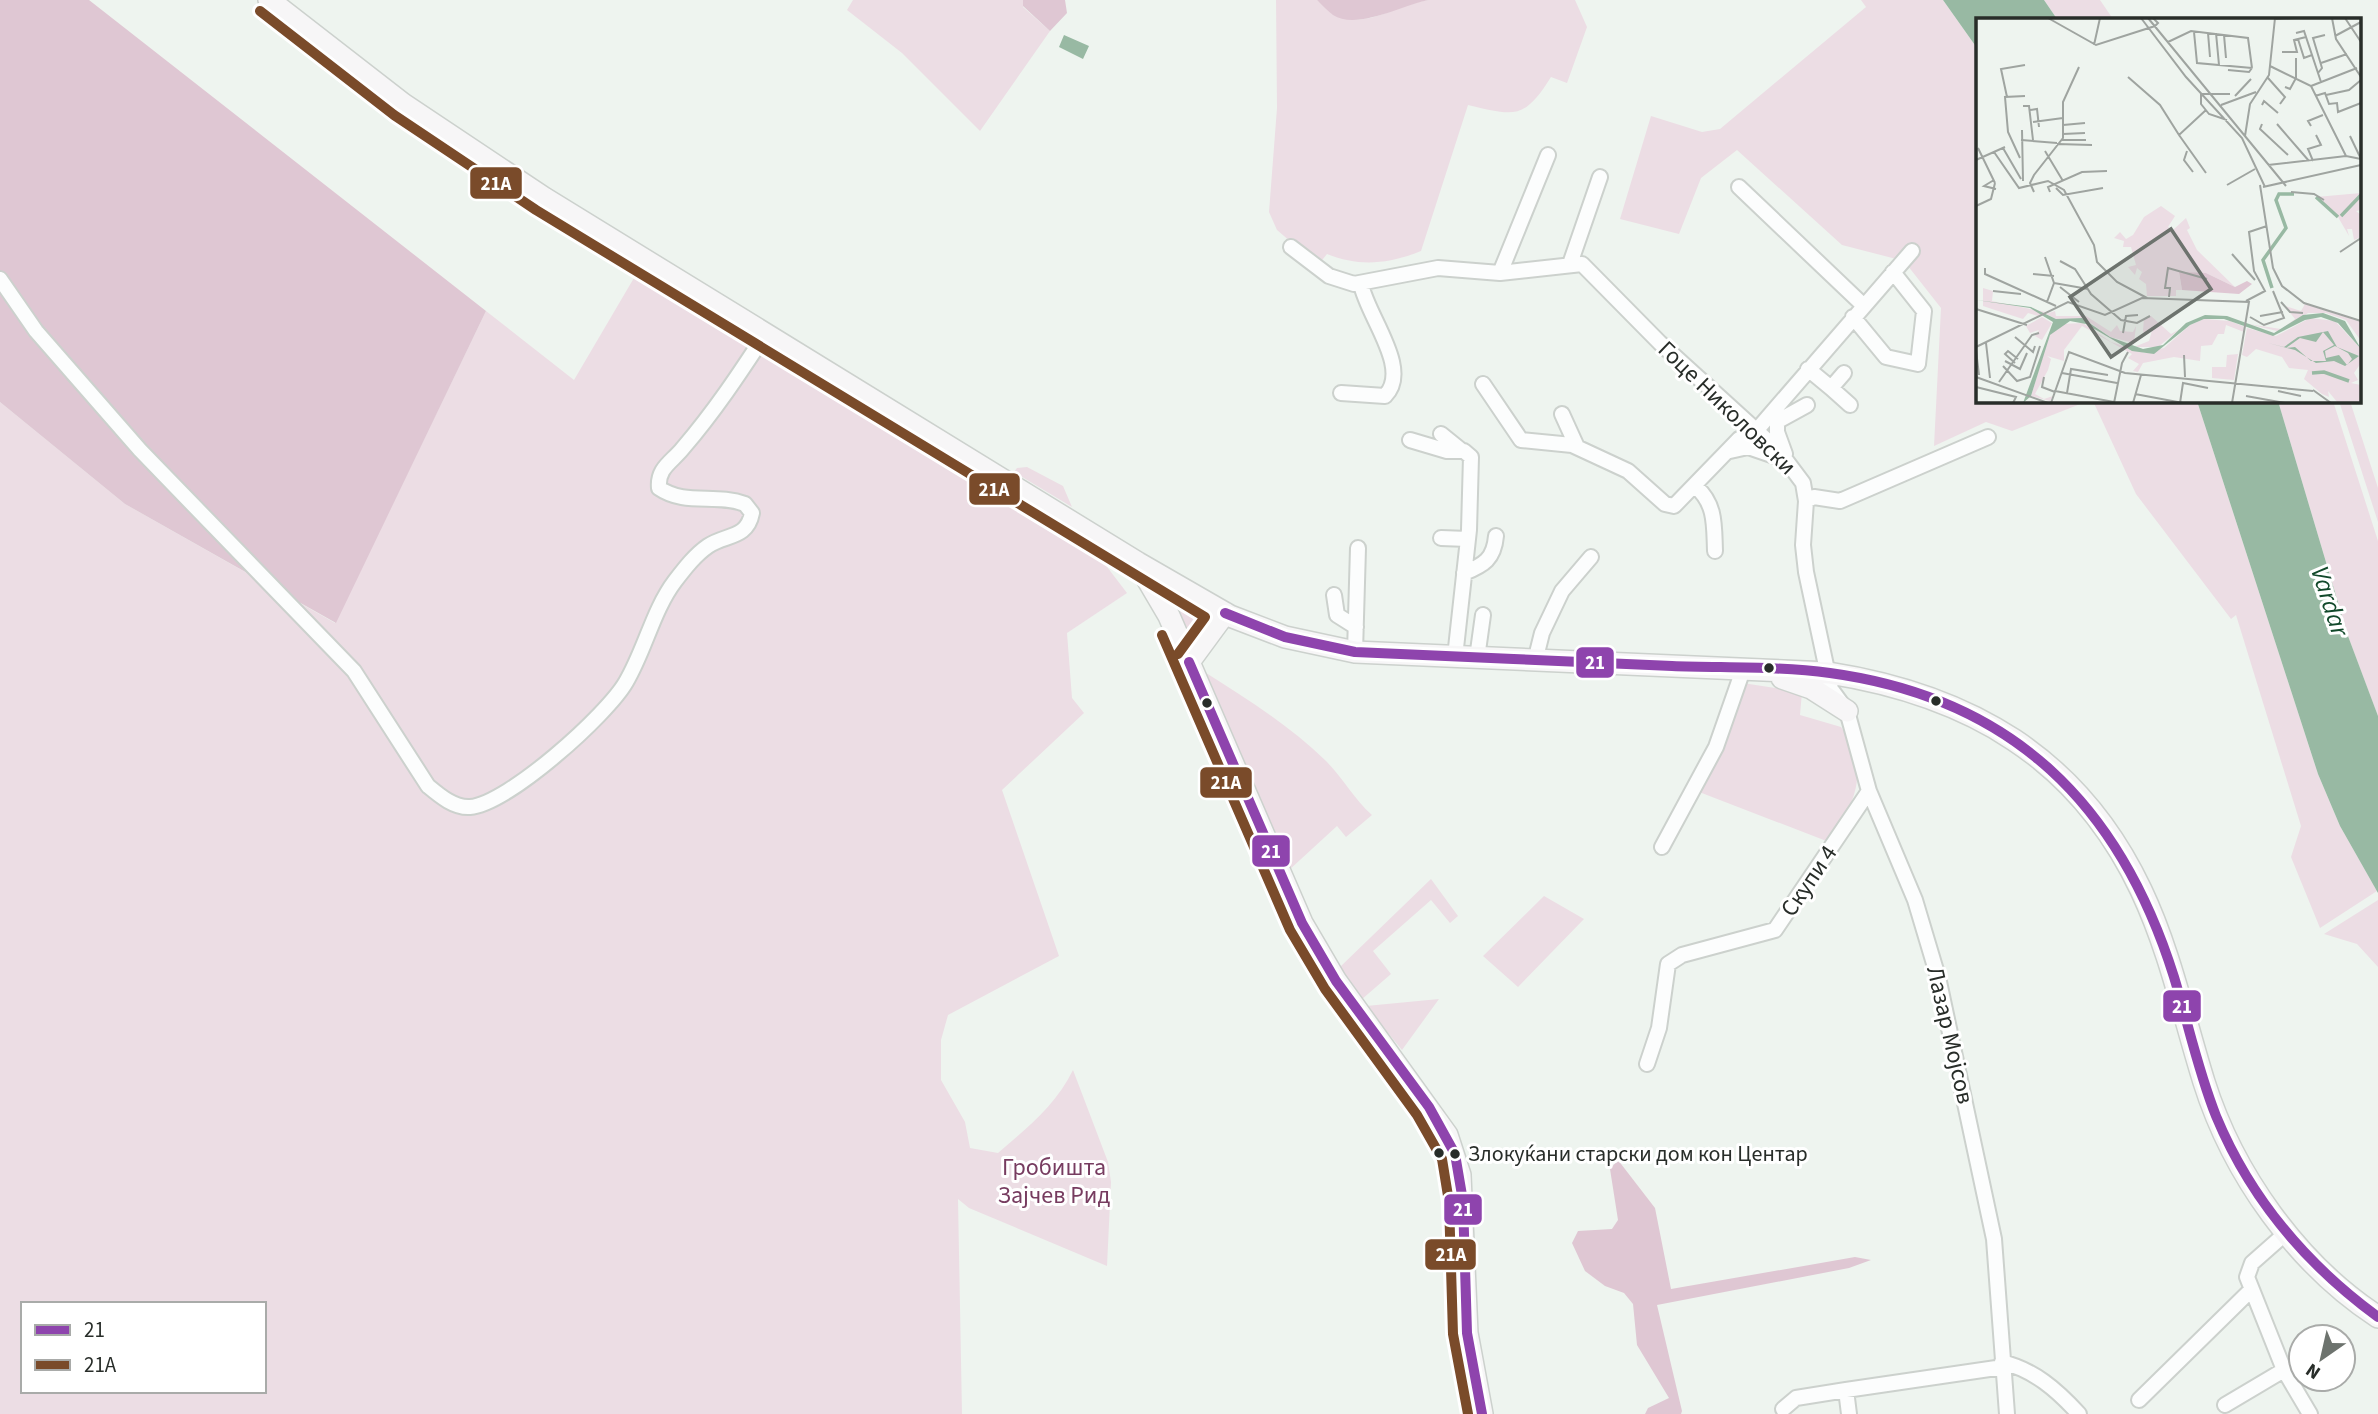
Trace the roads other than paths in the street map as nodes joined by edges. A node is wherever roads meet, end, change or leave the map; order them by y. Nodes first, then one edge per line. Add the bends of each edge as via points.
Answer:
1 (269, 0) edge
2 (1548, 155) dead end
3 (1600, 177) dead end
4 (1739, 187) dead end
5 (1291, 247) dead end
6 (1912, 251) dead end
7 (1570, 264) junction
8 (1894, 272) junction
9 (1500, 273) junction
10 (0, 279) edge
11 (1361, 285) junction
12 (1863, 305) junction
13 (1853, 317) junction
14 (766, 333) junction
15 (1808, 369) junction
16 (1844, 373) dead end
17 (1483, 384) dead end
18 (1831, 388) junction
19 (1341, 393) dead end
20 (1807, 405) dead end
21 (1850, 405) dead end
22 (1777, 407) junction
23 (1562, 414) dead end
24 (1776, 422) junction
25 (1756, 431) junction
26 (1441, 434) dead end
27 (1989, 437) dead end
28 (1410, 440) dead end
29 (1577, 447) junction
30 (1464, 451) junction
31 (1726, 453) junction
32 (1790, 464) junction
33 (1696, 487) junction
34 (1806, 501) junction
35 (1496, 536) dead end
36 (1441, 538) dead end
37 (1468, 539) junction
38 (1358, 548) dead end
39 (1715, 551) dead end
40 (1591, 557) dead end
41 (1138, 563) junction
42 (1464, 573) junction
43 (1334, 595) dead end
44 (1225, 614) junction
45 (1483, 615) dead end
46 (1356, 627) junction
47 (1355, 652) junction
48 (1455, 657) junction
49 (1477, 658) junction
50 (1535, 661) junction
51 (1189, 662) junction
52 (1749, 668) junction
53 (1829, 673) junction
54 (1852, 677) junction
55 (1847, 711) junction
56 (1869, 791) junction
57 (1662, 847) dead end
58 (1647, 1064) dead end
59 (2286, 1233) junction
60 (2251, 1290) junction
61 (2378, 1317) edge
62 (2002, 1364) junction
63 (2284, 1370) junction
64 (1846, 1390) junction
65 (2139, 1400) dead end
66 (2225, 1405) dead end
67 (1783, 1409) dead end
68 (1482, 1414) edge
69 (1849, 1414) edge
70 (2007, 1414) edge
71 (2078, 1414) edge
72 (2310, 1414) edge

1 - 14 street via 403,104 544,198
2 - 9 street
3 - 7 street
4 - 12 street
5 - 11 street via 1335,279
6 - 8 street
7 - 9 street
7 - 25 street, Гоце Николовски via 1590,269 1660,343
8 - 12 street
8 - 13 street via 1924,311 1918,364 1886,357
9 - 11 street via 1438,268
10 - 14 street via 36,331 140,450 354,671 429,786 444,800 467,808 509,793 597,718 625,685 673,584 710,544 738,536 750,524 751,513 745,504 671,496 659,488 658,479 719,405
11 - 19 street via 1393,360 1394,377 1385,396
12 - 13 street
13 - 15 street
14 - 41 street
15 - 18 street
15 - 22 street
16 - 18 street
17 - 29 street via 1521,440
18 - 21 street
20 - 24 street
22 - 24 street
22 - 25 street
23 - 29 street
24 - 32 street
25 - 31 street via 1739,439
25 - 32 street, Гоце Николовски
26 - 30 street
27 - 34 street via 1840,501 1814,497
28 - 30 street via 1438,455
29 - 33 street via 1636,476 1667,505 1679,504
30 - 37 street via 1471,461
31 - 32 street via 1755,447
31 - 33 street
32 - 34 street, Гоце Николовски
33 - 39 street via 1710,502
34 - 53 street, Гоце Николовски via 1804,558
35 - 42 street via 1486,563
36 - 37 street
37 - 42 street
38 - 46 street
40 - 50 street via 1562,591 1542,633
41 - 44 street
41 - 51 street
42 - 48 street
43 - 46 street via 1337,615
44 - 47 street via 1285,638
44 - 51 street
45 - 49 street
46 - 47 street
47 - 48 street
48 - 49 street
49 - 50 street
50 - 52 street
51 - 68 street via 1302,923 1350,1002 1429,1107 1455,1154 1463,1201 1467,1333
52 - 53 street
52 - 55 street via 1811,688
52 - 57 street via 1716,747
53 - 54 street
53 - 55 street, Лазар Мојсов via 1831,689
54 - 55 street
54 - 59 street via 1921,693 1999,730 2053,772 2100,823 2129,867 2151,914 2222,1125
55 - 56 street, Лазар Мојсов
56 - 58 street, Cкупи 4 via 1775,930 1682,955 1668,964 1659,1028
56 - 62 street, Лазар Мојсов via 1915,900 1938,977 1994,1239
59 - 60 street via 2248,1269
59 - 61 street via 2330,1279
60 - 63 street
60 - 65 street
62 - 64 street
62 - 70 street, Лазар Мојсов
62 - 71 street via 2022,1367 2057,1390
63 - 66 street
63 - 72 street
64 - 67 street via 1796,1398
64 - 69 street

